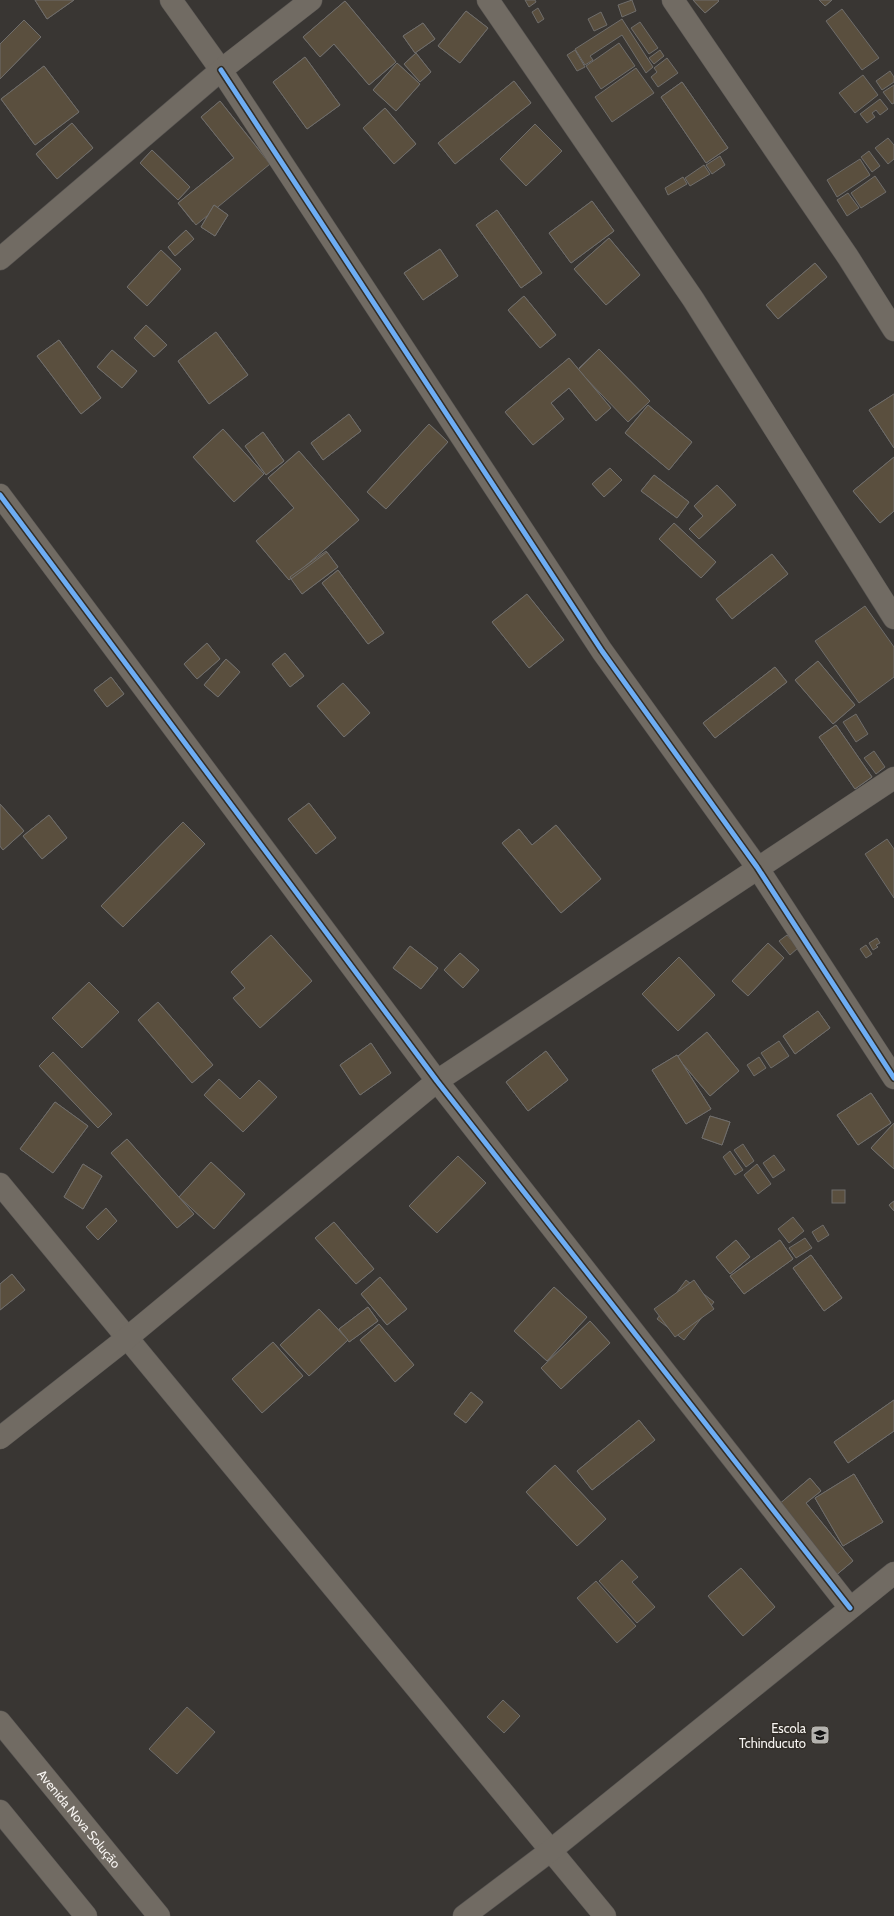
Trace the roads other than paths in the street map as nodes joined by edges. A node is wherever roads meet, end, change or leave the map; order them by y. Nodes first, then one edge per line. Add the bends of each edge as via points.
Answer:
1 (171, 0) edge
2 (311, 0) edge
3 (488, 0) edge
4 (673, 0) edge
5 (221, 70) junction
6 (0, 259) edge
7 (894, 330) edge
8 (0, 495) edge
9 (894, 618) edge
10 (894, 778) edge
11 (757, 867) junction
12 (894, 1078) edge
13 (437, 1081) junction
14 (0, 1184) edge
15 (127, 1338) junction
16 (0, 1438) edge
17 (894, 1573) edge
18 (850, 1608) junction
19 (0, 1722) edge
20 (0, 1811) edge
21 (550, 1851) junction
22 (86, 1916) edge
23 (159, 1916) edge
24 (464, 1916) edge
25 (605, 1916) edge

1 - 5 street
2 - 5 street
3 - 9 street via 693,299
4 - 7 street via 848,257
5 - 6 street
5 - 11 street via 602,651
8 - 13 street
10 - 11 street
11 - 12 street
11 - 13 street
13 - 15 street
13 - 18 street
14 - 15 street
15 - 16 street
15 - 21 street
17 - 18 street
18 - 21 street
19 - 23 street, Avenida Nova Solução
20 - 22 street
21 - 24 street
21 - 25 street

